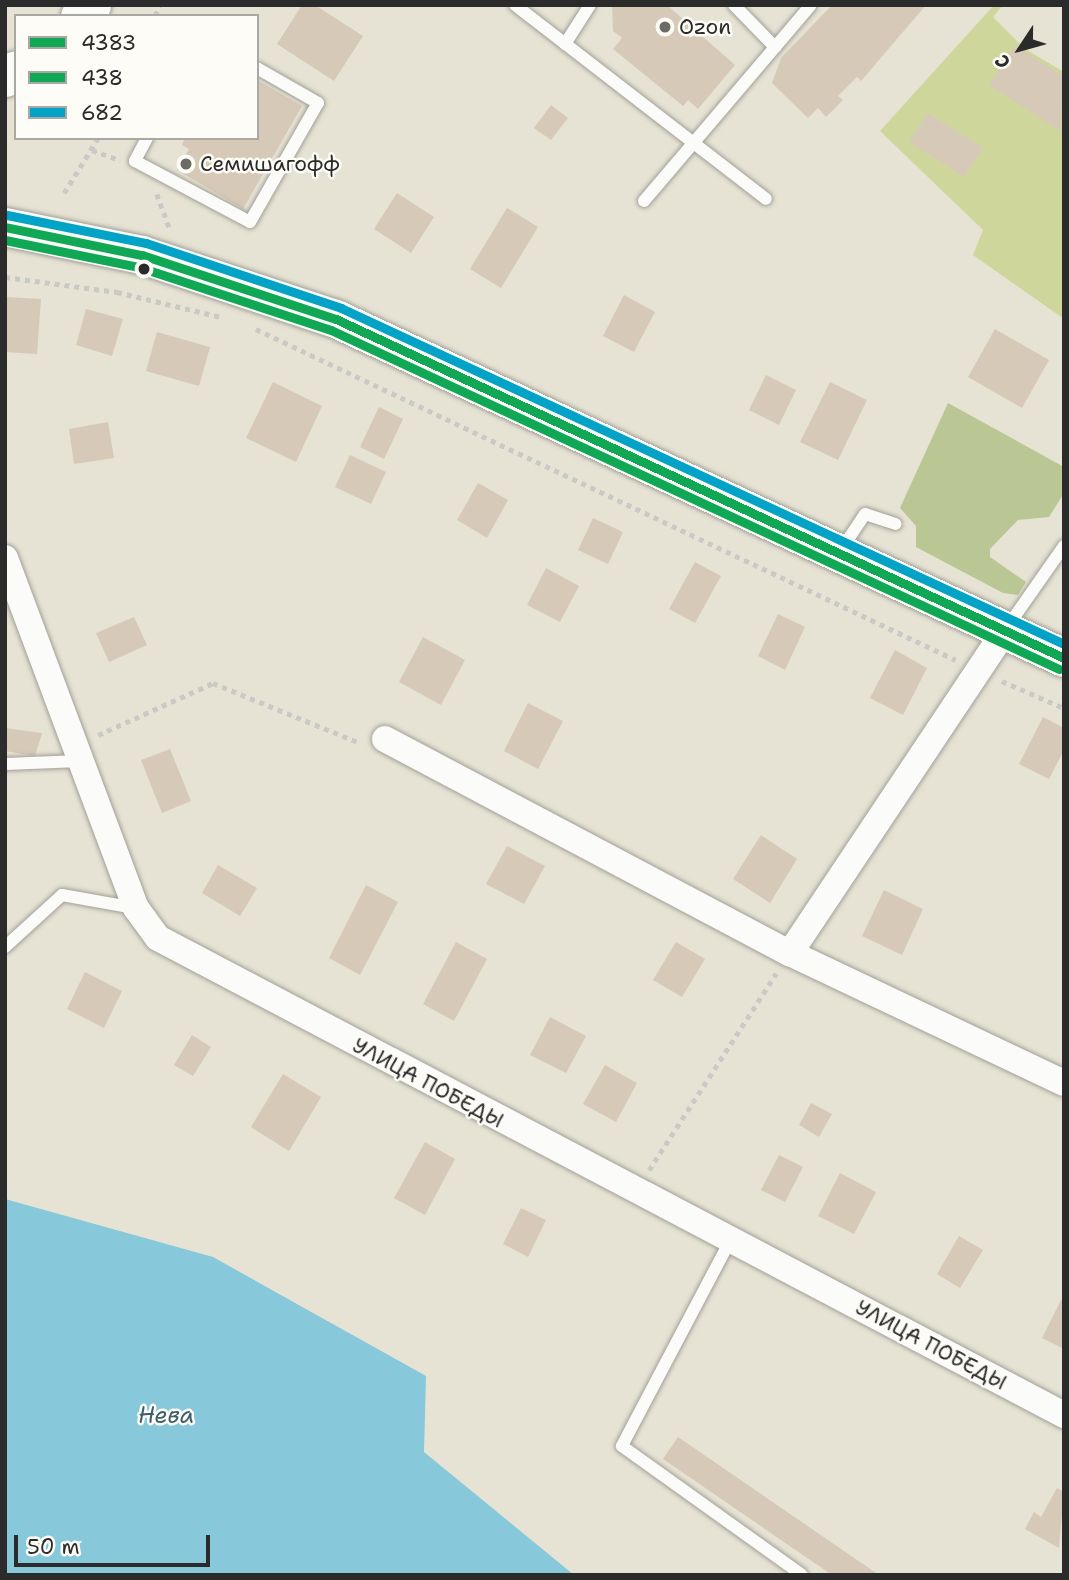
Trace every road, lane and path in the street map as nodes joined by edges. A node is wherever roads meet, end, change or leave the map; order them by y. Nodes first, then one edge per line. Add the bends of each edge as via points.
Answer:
1 (515, 5) edge
2 (590, 5) edge
3 (734, 5) edge
4 (811, 5) edge
5 (565, 44) junction
6 (775, 47) junction
7 (259, 69) edge
8 (97, 140) edge
9 (146, 140) edge
10 (693, 143) junction
11 (92, 150) junction
12 (140, 164) junction
13 (64, 194) dead end
14 (766, 199) dead end
15 (643, 201) dead end
16 (5, 227) edge
17 (187, 267) junction
18 (5, 277) edge
19 (228, 319) dead end
20 (242, 322) dead end
21 (895, 524) dead end
22 (1064, 546) edge
23 (839, 554) junction
24 (5, 558) edge
25 (1004, 632) junction
26 (1064, 659) edge
27 (979, 671) junction
28 (1064, 708) edge
29 (385, 739) joint
30 (77, 753) junction
31 (5, 764) edge
32 (136, 908) junction
33 (5, 947) edge
34 (790, 953) junction
35 (1064, 1083) edge
36 (635, 1192) junction
37 (732, 1239) junction
38 (1064, 1415) edge
39 (802, 1575) edge

1 - 5 lane
2 - 5 lane
3 - 6 lane
4 - 6 lane
5 - 10 lane
6 - 10 lane
7 - 12 lane via 318,103 250,222
8 - 11 path
9 - 12 lane
10 - 14 lane
10 - 15 lane
11 - 12 path via 111,160
11 - 13 path
12 - 17 path
16 - 17 main road
17 - 23 main road via 337,319
18 - 19 path via 117,292
20 - 27 path
21 - 23 lane via 866,514
22 - 25 lane
23 - 25 main road
24 - 30 street, УЛИЦА ПОБЕДЫ
25 - 26 main road
25 - 27 street
27 - 28 path
27 - 34 street
29 - 30 path via 362,744 213,683
29 - 34 street
30 - 31 lane
30 - 32 street, УЛИЦА ПОБЕДЫ
32 - 33 lane via 62,895
32 - 36 street, УЛИЦА ПОБЕДЫ via 158,938 189,959
34 - 35 street
34 - 36 path
36 - 37 street, УЛИЦА ПОБЕДЫ
37 - 38 street, УЛИЦА ПОБЕДЫ
37 - 39 lane via 622,1447

